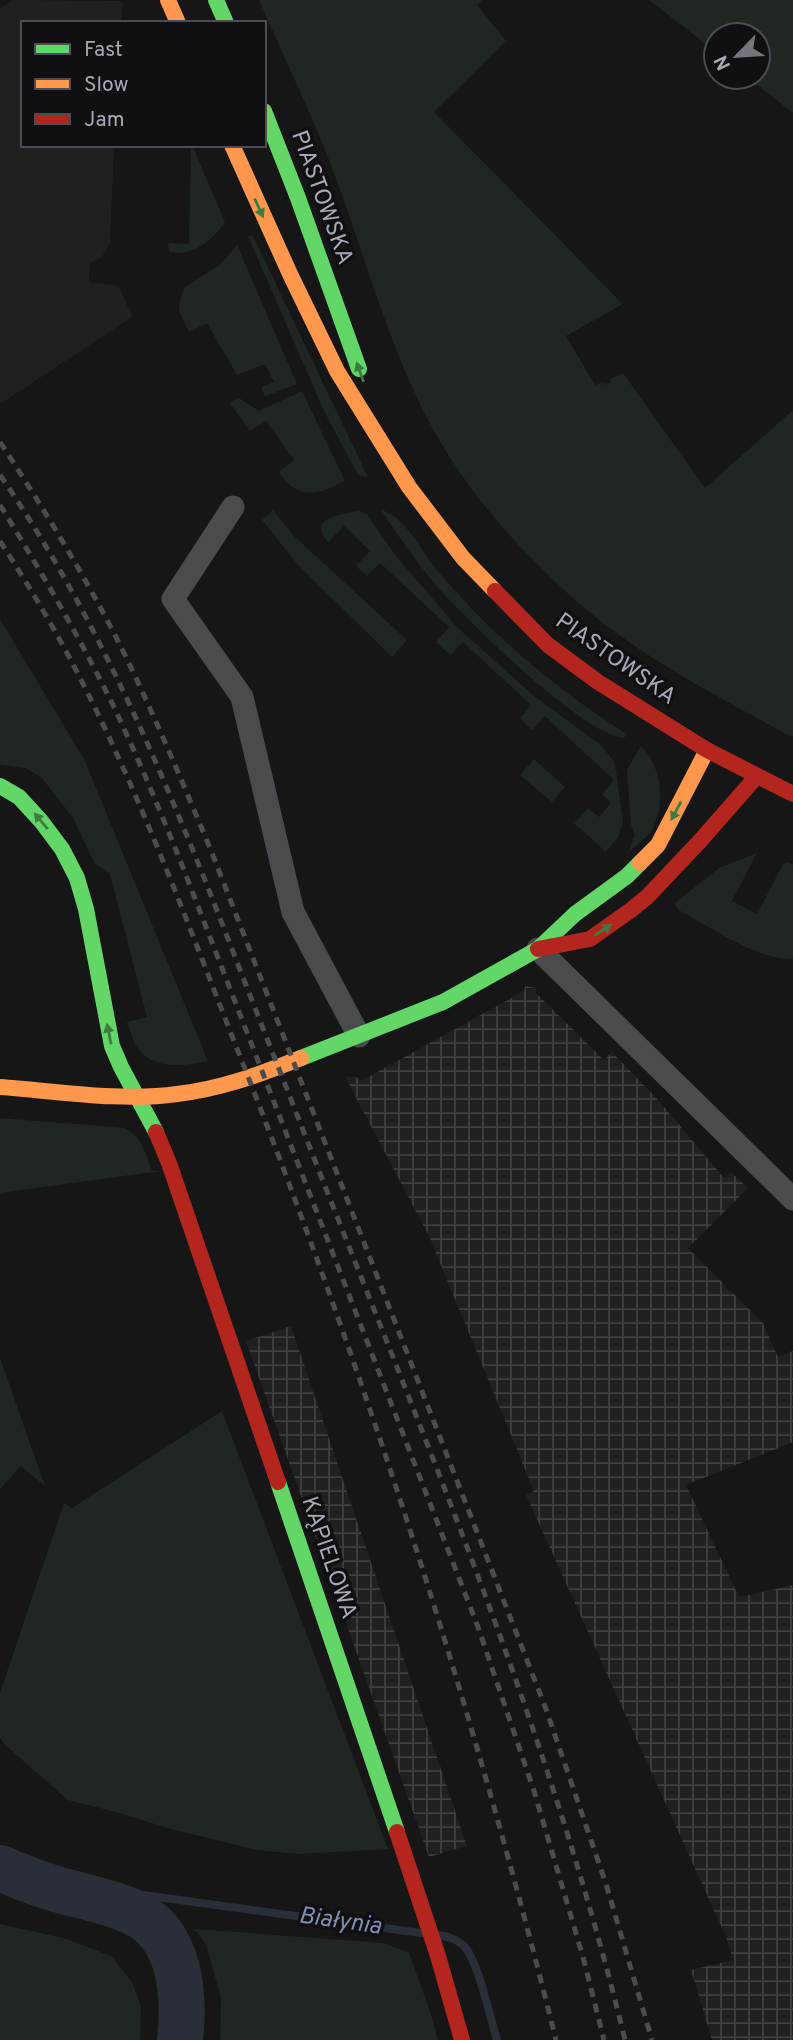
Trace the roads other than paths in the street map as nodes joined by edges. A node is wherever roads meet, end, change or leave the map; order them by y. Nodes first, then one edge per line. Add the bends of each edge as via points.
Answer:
1 (169, 0) edge
2 (216, 0) edge
3 (177, 21) edge
4 (225, 21) edge
5 (266, 116) edge
6 (233, 147) edge
7 (391, 459) junction
8 (233, 506) dead end
9 (707, 750) junction
10 (757, 776) junction
11 (0, 786) edge
12 (793, 794) edge
13 (538, 950) junction
14 (359, 1036) junction
15 (0, 1087) edge
16 (137, 1096) junction
17 (793, 1199) edge
18 (462, 2040) edge

1 - 3 street
2 - 4 street
7 -> 5 street, PIASTOWSKA
6 -> 7 street, PIASTOWSKA via 337,371
7 - 9 street, PIASTOWSKA via 463,558 548,645
8 - 14 street via 173,599 242,697 293,912
9 - 10 street, PIASTOWSKA
9 -> 13 street via 658,845 628,876 575,914
10 - 12 street, PIASTOWSKA
13 -> 10 street via 590,939 631,910
16 -> 11 street, KĄPIELOWA via 109,1038 77,878 41,821 19,797
13 - 14 street via 443,1002
13 - 17 street
14 - 16 street via 214,1088
15 - 16 street
16 - 18 street, KĄPIELOWA via 173,1176 425,1916

